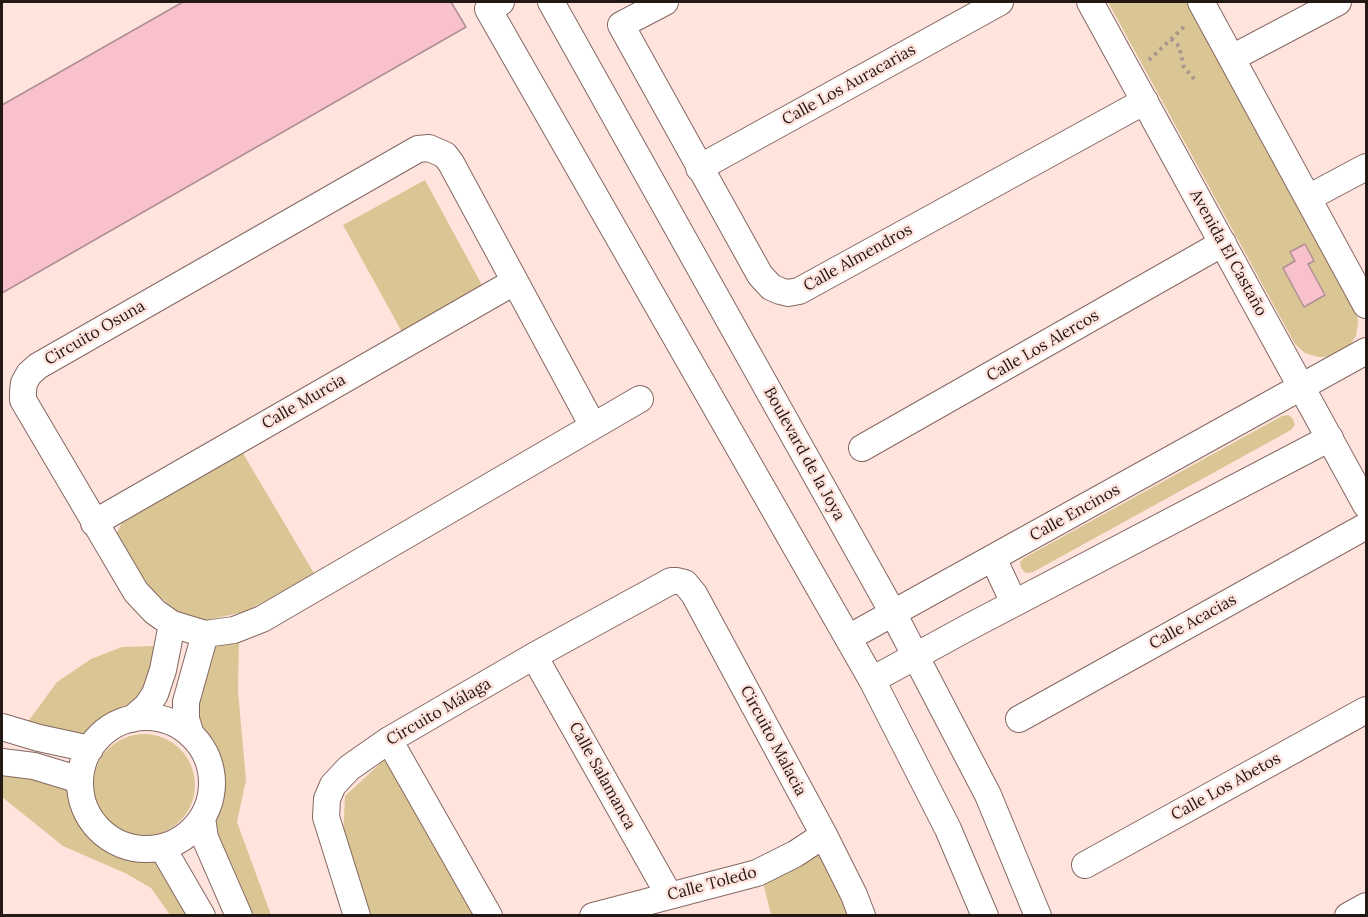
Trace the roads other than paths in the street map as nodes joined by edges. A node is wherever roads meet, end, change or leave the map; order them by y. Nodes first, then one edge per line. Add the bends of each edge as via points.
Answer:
1 (550, 2) edge
2 (665, 2) edge
3 (1000, 2) edge
4 (1090, 2) edge
5 (1338, 2) edge
6 (495, 5) edge
7 (1194, 12) edge
8 (1232, 58) junction
9 (1145, 101) junction
10 (1366, 167) edge
11 (699, 168) junction
12 (1308, 198) junction
13 (1223, 243) junction
14 (514, 282) junction
15 (1366, 305) edge
16 (1366, 351) edge
17 (1302, 386) junction
18 (640, 399) dead end
19 (593, 426) junction
20 (1329, 438) junction
21 (862, 448) dead end
22 (1366, 505) edge
23 (94, 522) junction
24 (1366, 526) edge
25 (993, 558) junction
26 (671, 581) joint
27 (1014, 603) junction
28 (893, 613) junction
29 (172, 624) junction
30 (205, 634) junction
31 (848, 638) junction
32 (534, 656) junction
33 (916, 656) junction
34 (872, 680) junction
35 (1366, 710) edge
36 (132, 719) junction
37 (1019, 719) dead end
38 (2, 727) edge
39 (191, 735) junction
40 (389, 740) junction
41 (90, 749) junction
42 (2, 762) edge
43 (81, 780) junction
44 (202, 818) junction
45 (824, 835) junction
46 (162, 847) junction
47 (1085, 865) dead end
48 (669, 895) junction
49 (1366, 906) edge
50 (202, 915) edge
51 (239, 915) edge
52 (357, 915) edge
53 (489, 915) edge
54 (593, 915) edge
55 (862, 915) edge
56 (985, 915) edge
57 (1038, 915) edge
58 (1348, 915) edge

1 - 28 street, Boulevard de la Joya
2 - 11 street, Calle Almendros via 621,25
3 - 11 street, Calle Los Auracarias
4 - 9 street, Avenida El Castaño
5 - 8 street
6 - 31 street
7 - 8 street
8 - 12 street
9 - 11 street, Calle Almendros via 799,291 788,293 771,287 760,275
9 - 13 street, Avenida El Castaño
10 - 12 street
12 - 15 street
13 - 17 street, Avenida El Castaño
13 - 21 street, Calle Los Alercos
14 - 19 street, Circuito Osuna
14 - 23 street, Calle Murcia
14 - 23 street, Circuito Osuna via 451,163 439,151 418,149 38,366 24,383 23,400
16 - 17 street, Calle Encinos
17 - 20 street, Avenida El Castaño
17 - 25 street, Calle Encinos
18 - 19 street, Circuito Osuna
19 - 30 street, Circuito Osuna via 262,619 234,630
20 - 22 street, Avenida El Castaño
20 - 27 street
23 - 29 street, Circuito Osuna via 136,592
24 - 37 street, Calle Acacias
25 - 27 street
25 - 28 street, Calle Encinos
26 - 32 street, Circuito Málaga
26 - 45 street, Circuito Malacia via 685,583 694,594
27 - 33 street
28 - 31 street, Calle Encinos
28 - 33 street, Boulevard de la Joya
29 - 30 street, Circuito Osuna
29 - 36 street via 155,694
30 - 39 street via 186,702
31 - 34 street
32 - 40 street, Circuito Málaga
32 - 48 street, Calle Salamanca
33 - 34 street
33 - 57 street, Boulevard de la Joya via 988,795
34 - 56 street via 948,829
35 - 47 street, Calle Los Abetos
36 - 39 street via 164,719
36 - 41 street via 101,735
38 - 41 street
39 - 44 street via 208,759 212,774 209,804
40 - 52 street, Circuito Málaga via 349,768 333,784 327,799 326,817
40 - 53 street
41 - 43 street
42 - 43 street via 34,766
43 - 46 street via 86,810 104,834 131,847
44 - 46 street via 185,836
44 - 51 street via 205,838
45 - 48 street, Calle Toledo via 757,873
45 - 55 street, Circuito Malacia
46 - 50 street
48 - 54 street, Calle Toledo
49 - 58 street

